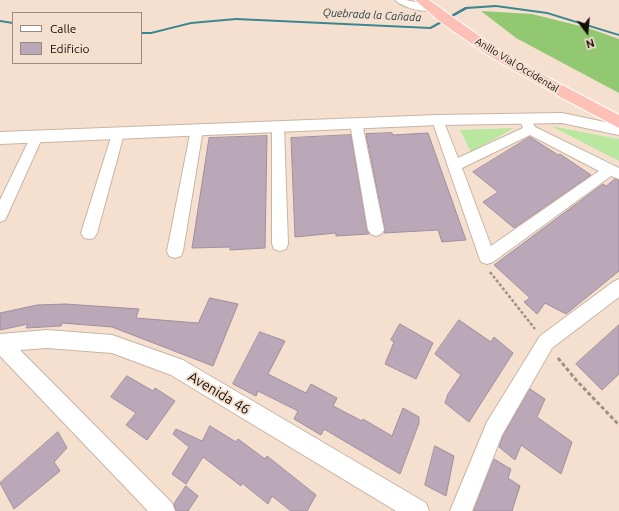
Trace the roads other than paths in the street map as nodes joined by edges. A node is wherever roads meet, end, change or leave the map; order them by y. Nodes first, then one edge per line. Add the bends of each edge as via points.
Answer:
1 (400, 0) edge
2 (430, 7) edge
3 (570, 97) junction
4 (562, 118) junction
5 (438, 120) junction
6 (619, 122) edge
7 (356, 123) junction
8 (527, 124) junction
9 (278, 126) junction
10 (197, 129) junction
11 (619, 130) edge
12 (118, 134) junction
13 (37, 136) junction
14 (0, 138) edge
15 (454, 166) junction
16 (614, 172) edge
17 (0, 216) edge
18 (376, 230) dead end
19 (89, 233) dead end
20 (280, 244) dead end
21 (175, 251) dead end
22 (619, 287) edge
23 (0, 343) edge
24 (164, 511) edge
25 (418, 511) edge
26 (460, 511) edge

1 - 2 street via 406,4
2 - 3 highway, Anillo Vial Occidental via 509,62
3 - 4 street via 571,104
3 - 6 highway, Anillo Vial Occidental
4 - 8 street
4 - 11 street
5 - 7 street
5 - 8 street
5 - 15 street
7 - 9 street
7 - 18 street
8 - 15 street
8 - 16 street
9 - 10 street
9 - 20 street
10 - 12 street
10 - 21 street
12 - 13 street
12 - 19 street
13 - 14 street
13 - 17 street
15 - 16 street via 487,257
22 - 26 street via 546,342 494,429
23 - 24 street
23 - 25 street, Avenida 46 via 47,339 112,344 176,367

